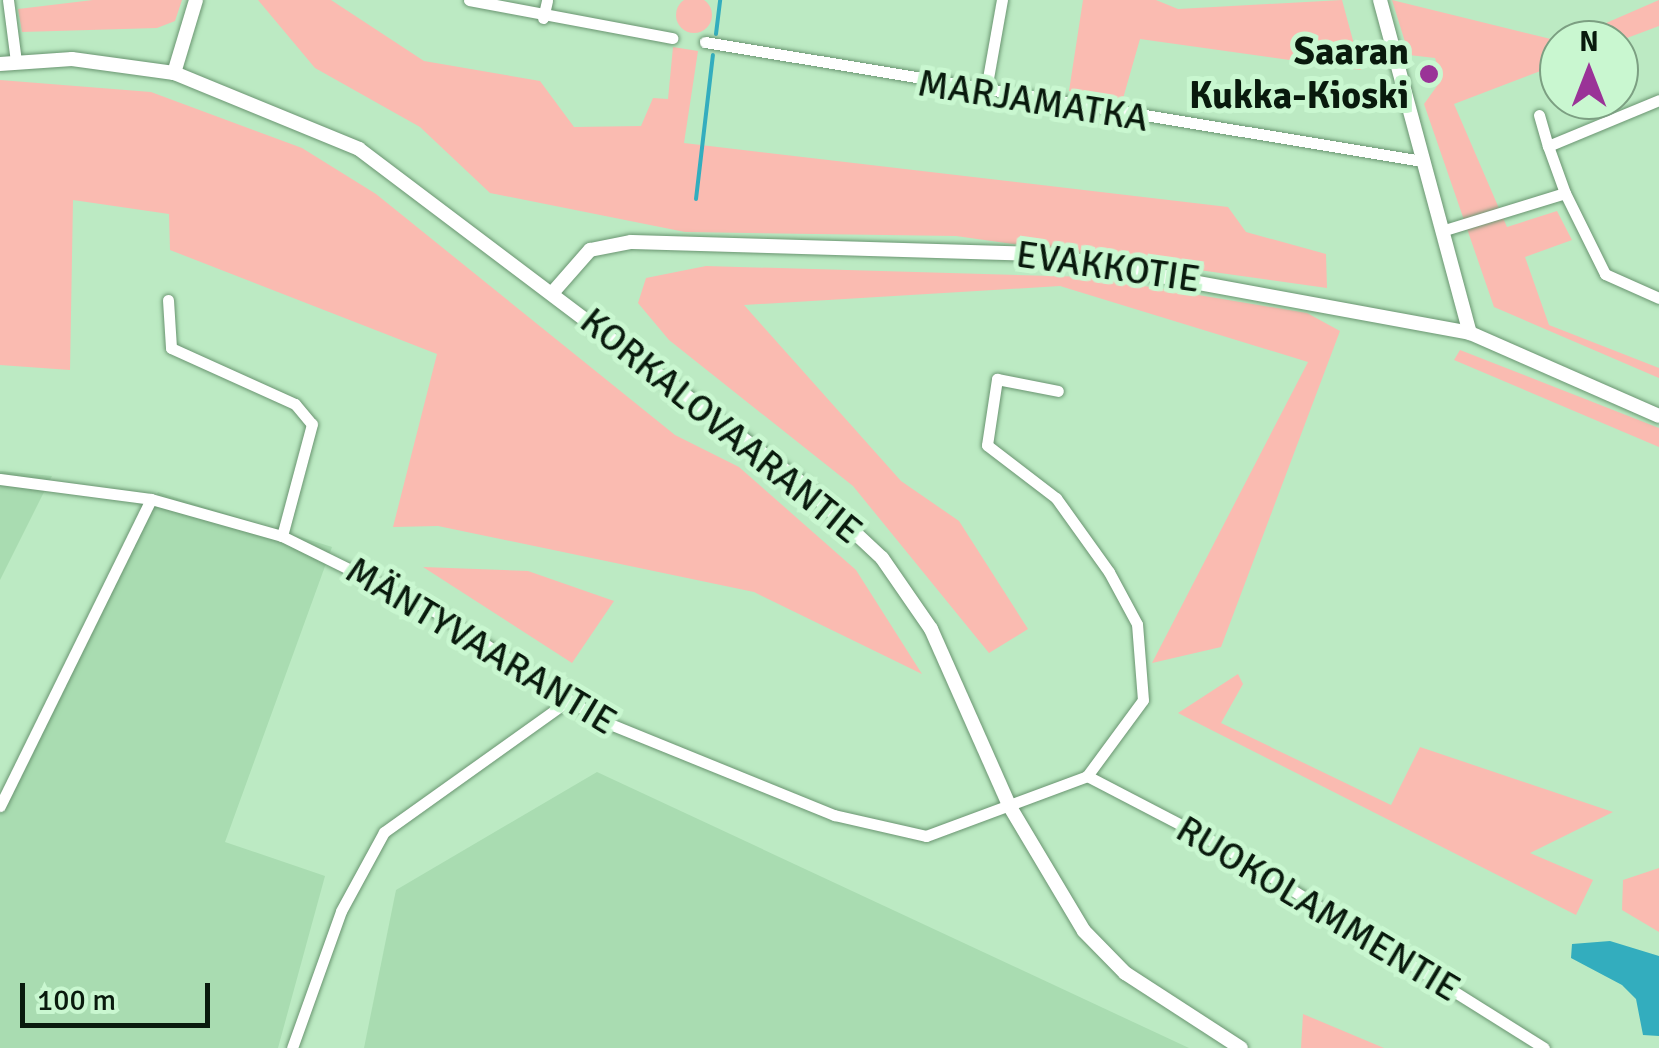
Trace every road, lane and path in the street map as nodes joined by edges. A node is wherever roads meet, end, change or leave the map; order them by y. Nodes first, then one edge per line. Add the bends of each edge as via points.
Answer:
1 (8, 0) edge
2 (196, 0) edge
3 (469, 0) edge
4 (547, 0) edge
5 (1002, 0) edge
6 (1380, 0) edge
7 (543, 18) junction
8 (672, 38) dead end
9 (704, 42) dead end
10 (16, 62) junction
11 (0, 64) edge
12 (174, 73) junction
13 (985, 96) junction
14 (1659, 100) edge
15 (1540, 120) edge
16 (1548, 146) junction
17 (1422, 161) junction
18 (1566, 192) junction
19 (1448, 230) junction
20 (554, 291) junction
21 (1659, 298) edge
22 (168, 300) dead end
23 (1470, 333) junction
24 (1058, 391) dead end
25 (1659, 416) edge
26 (0, 479) edge
27 (151, 500) junction
28 (282, 536) junction
29 (566, 703) junction
30 (1087, 776) junction
31 (0, 806) edge
32 (1010, 807) junction
33 (292, 1048) edge
34 (1241, 1048) edge
35 (1544, 1048) edge

1 - 10 street
2 - 12 street
3 - 7 street
4 - 7 street
5 - 13 street
6 - 17 street
7 - 8 street
9 - 13 street, MARJAMATKA
10 - 11 street, KORKALOVAARANTIE
10 - 12 street, KORKALOVAARANTIE via 72,59
12 - 20 street, KORKALOVAARANTIE via 360,149
13 - 17 street, MARJAMATKA
14 - 16 street
15 - 16 street
16 - 18 street
17 - 19 street
18 - 19 street
18 - 21 street via 1605,274
19 - 23 street
20 - 23 street, EVAKKOTIE via 590,250 632,242 882,244 1164,272
20 - 32 street, KORKALOVAARANTIE via 882,558 932,628
22 - 28 street via 171,348 296,404 312,424
23 - 25 street, EVAKKOTIE
24 - 30 street via 997,379 987,445 1056,498 1137,624 1142,700
26 - 27 street, MÄNTYVAARANTIE
27 - 28 street, MÄNTYVAARANTIE
27 - 31 street
28 - 29 street, MÄNTYVAARANTIE via 438,613
29 - 32 street, MÄNTYVAARANTIE via 885,833 926,836
29 - 33 street via 384,832 341,911
30 - 32 street, MÄNTYVAARANTIE
30 - 35 street, RUOKOLAMMENTIE via 1227,849
32 - 34 street, KORKALOVAARANTIE via 1084,931 1125,972

